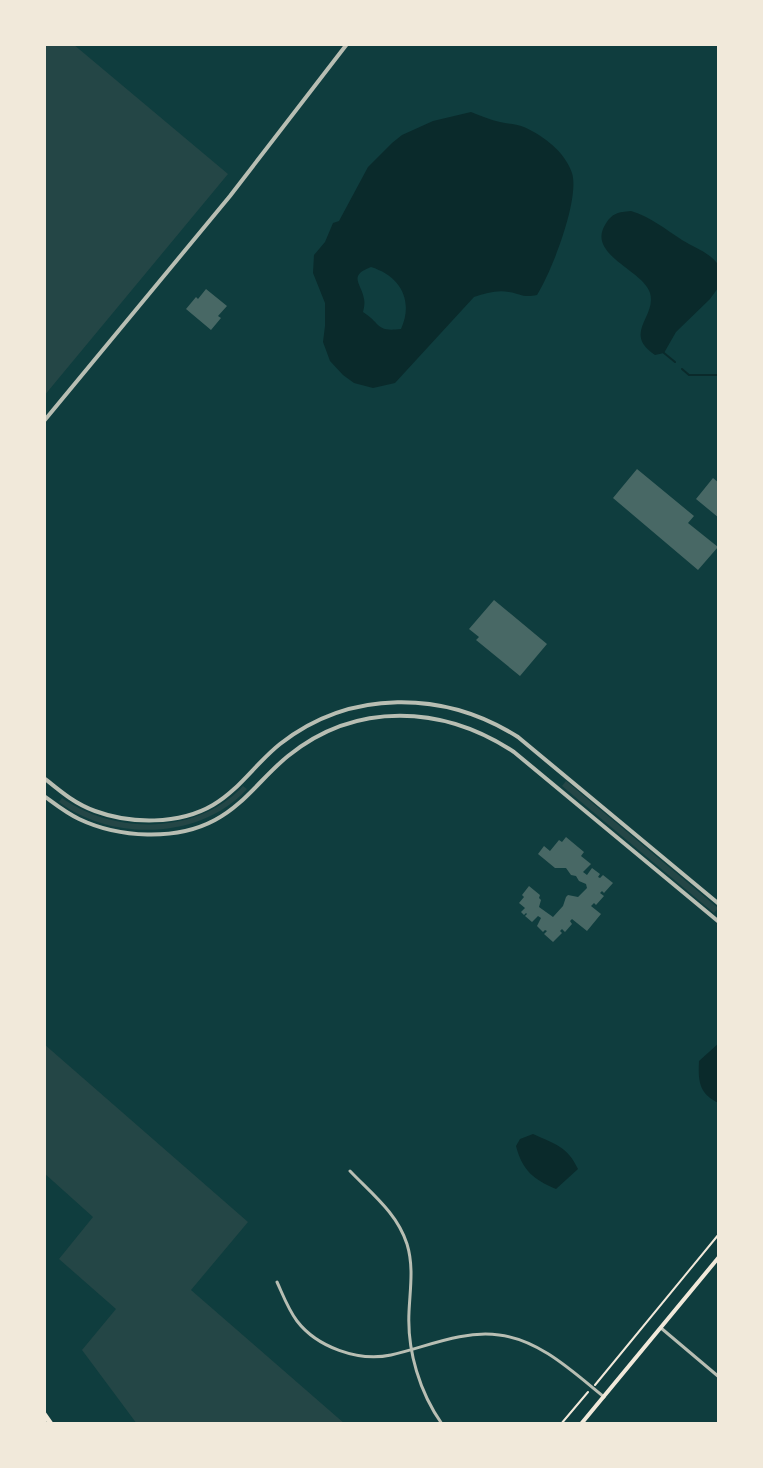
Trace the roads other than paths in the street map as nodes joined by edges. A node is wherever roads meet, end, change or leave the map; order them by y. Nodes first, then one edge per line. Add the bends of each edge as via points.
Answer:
1 (347, 44) edge
2 (44, 421) edge
3 (44, 778) edge
4 (44, 796) edge
5 (719, 904) edge
6 (719, 922) edge
7 (350, 1171) dead end
8 (719, 1257) edge
9 (277, 1282) dead end
10 (661, 1328) junction
11 (411, 1349) junction
12 (719, 1377) edge
13 (604, 1397) junction
14 (44, 1414) edge
15 (51, 1424) edge
16 (442, 1424) edge
17 (581, 1424) edge

1 - 2 street via 230,196
3 - 5 street via 81,805 106,814 151,820 178,817 215,804 277,747 314,722 373,703 433,704 475,716 518,737
4 - 6 street via 103,828 163,834 192,829 234,808 289,755 327,732 372,717 429,717 466,727 514,752
7 - 11 street via 392,1215 407,1244
8 - 10 main road
9 - 11 street via 297,1322 330,1347 374,1356
10 - 12 street
10 - 13 main road
11 - 13 street via 462,1336 501,1335 544,1351
11 - 16 street via 420,1383
13 - 17 main road
14 - 15 main road

